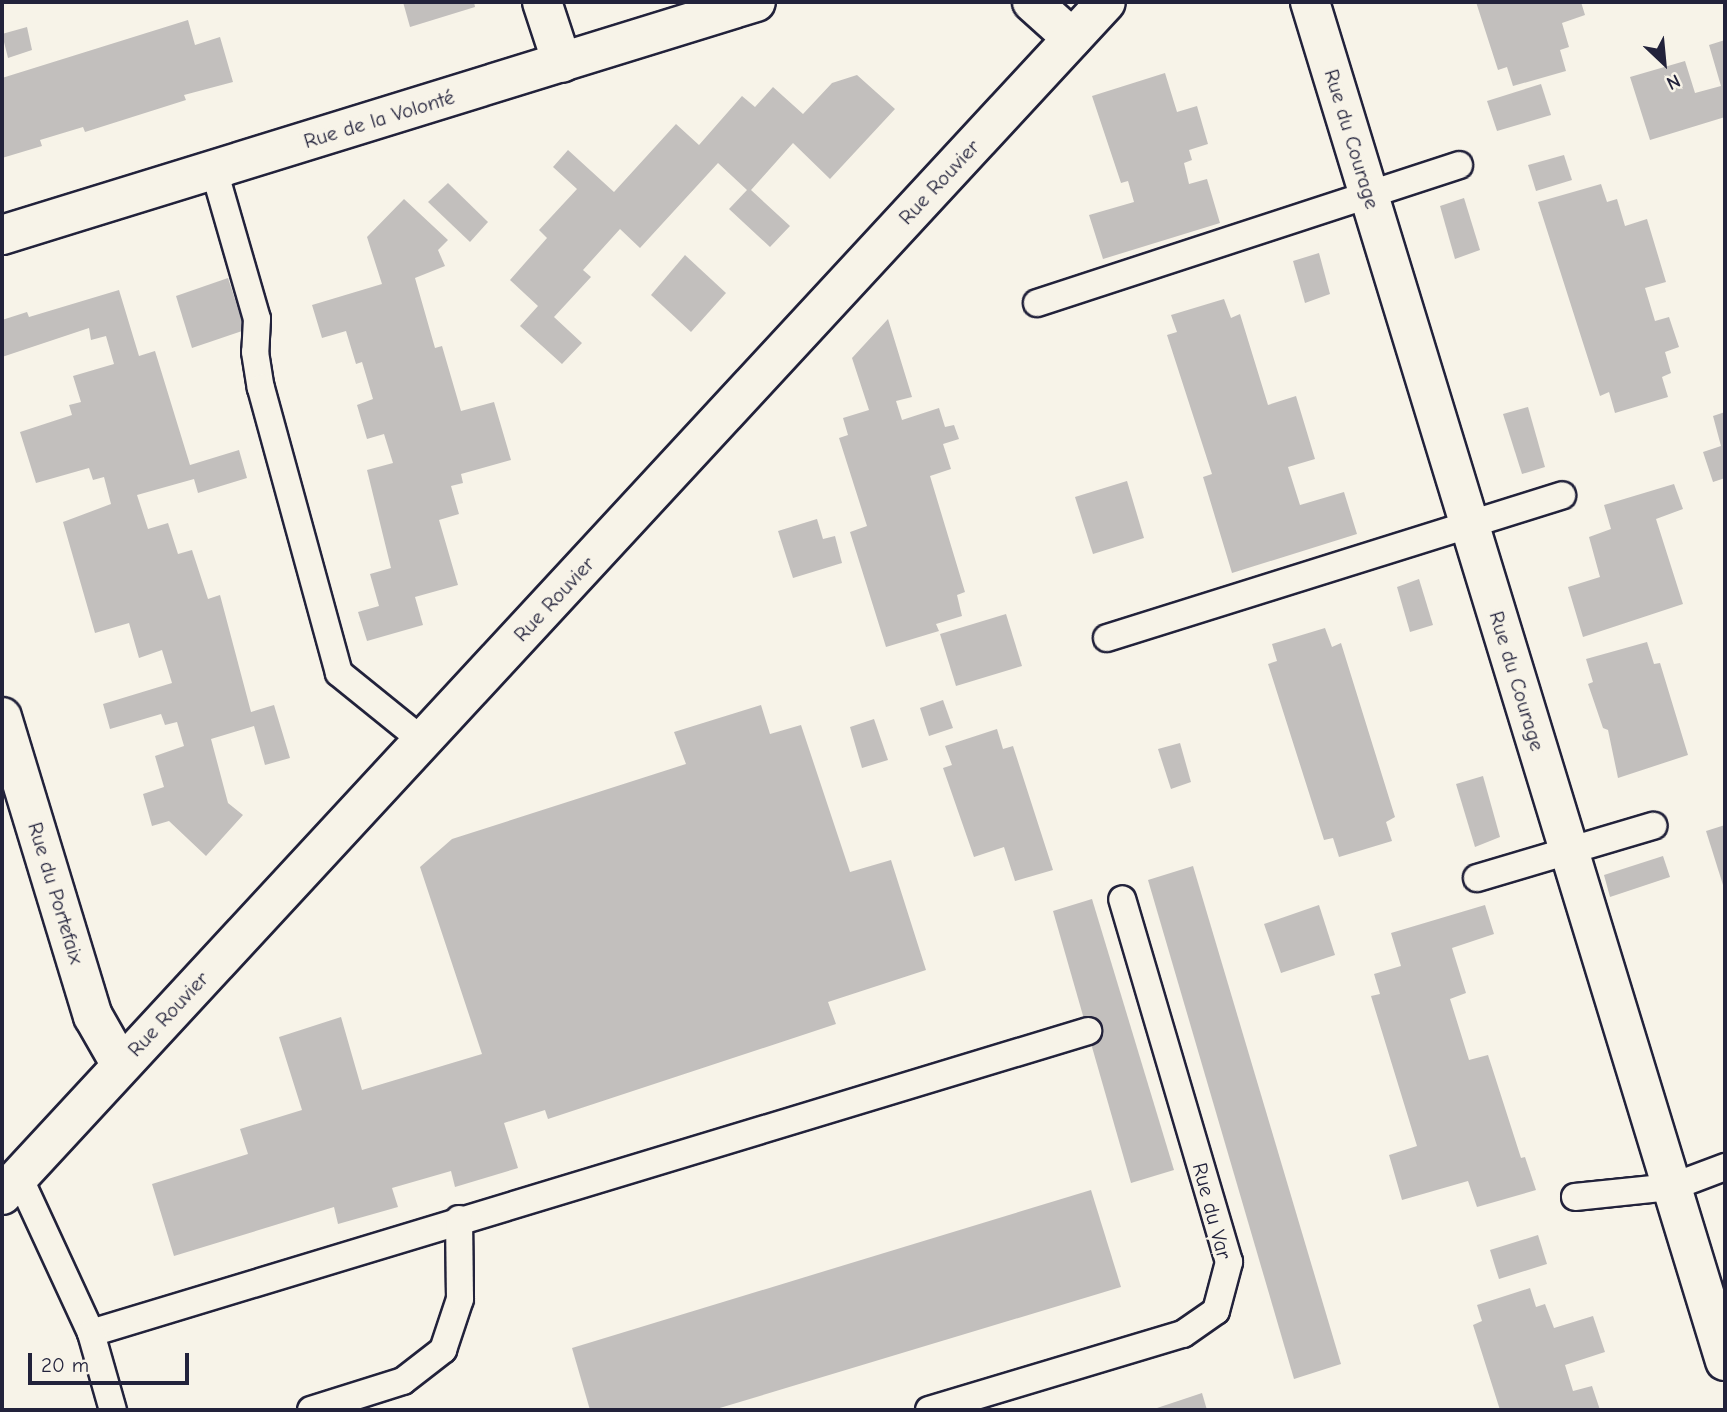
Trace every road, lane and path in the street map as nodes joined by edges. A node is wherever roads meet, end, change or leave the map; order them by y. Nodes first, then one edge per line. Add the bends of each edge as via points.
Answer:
1 (542, 2) edge
2 (756, 2) edge
3 (1032, 2) edge
4 (1105, 2) edge
5 (1310, 2) edge
6 (1072, 38) junction
7 (562, 63) junction
8 (1459, 165) dead end
9 (214, 170) junction
10 (1369, 194) junction
11 (2, 235) edge
12 (1037, 303) dead end
13 (1562, 495) dead end
14 (1470, 525) junction
15 (1107, 638) dead end
16 (2, 717) edge
17 (423, 741) junction
18 (1653, 826) dead end
19 (1570, 853) junction
20 (1477, 878) dead end
21 (1122, 899) dead end
22 (1088, 1031) dead end
23 (121, 1065) junction
24 (1725, 1167) edge
25 (10, 1186) edge
26 (1672, 1187) junction
27 (1575, 1196) dead end
28 (459, 1219) junction
29 (91, 1333) junction
30 (1725, 1361) edge
31 (113, 1410) edge
32 (311, 1410) edge
33 (929, 1410) edge

1 - 7 street
2 - 7 street, Rue de la Volonté
3 - 6 street
4 - 6 street, Rue Rouvier
5 - 10 street, Rue du Courage
6 - 17 street, Rue Rouvier
7 - 9 street, Rue de la Volonté
8 - 10 lane
9 - 11 street, Rue de la Volonté
9 - 17 lane via 257,319 255,352 261,388 339,673
10 - 12 lane
10 - 14 street, Rue du Courage
13 - 14 lane
14 - 15 lane
14 - 19 street, Rue du Courage
16 - 23 street, Rue du Portefaix via 93,1016
17 - 23 street, Rue Rouvier
18 - 19 lane
19 - 20 lane
19 - 26 street, Rue du Courage
21 - 33 lane, Rue du Var via 1229,1262 1216,1311 1182,1334
22 - 28 lane
23 - 25 street, Rue Rouvier
24 - 26 lane
25 - 29 lane
26 - 27 lane
26 - 30 street, Rue du Courage
28 - 29 lane
28 - 32 lane via 460,1298 443,1350 403,1381
29 - 31 lane

